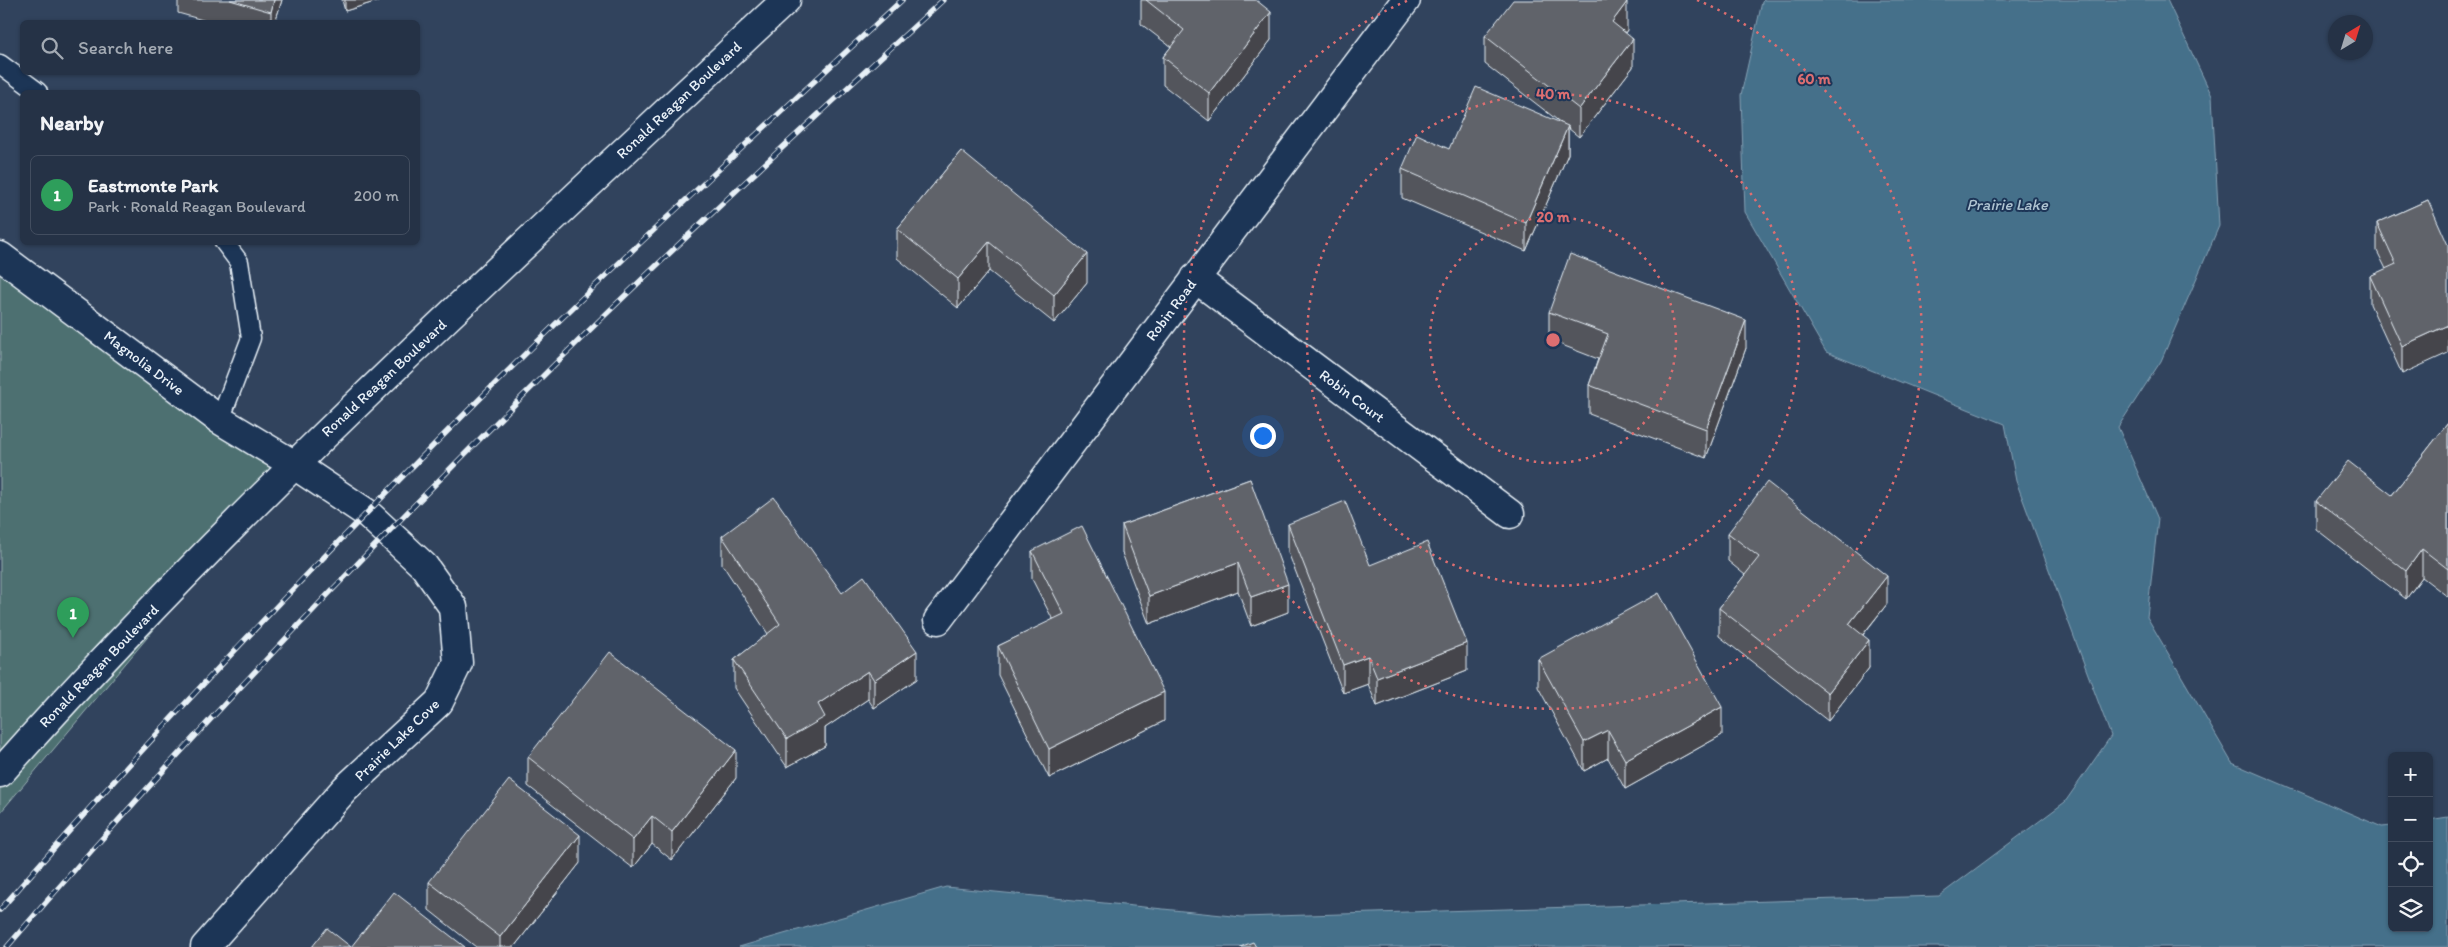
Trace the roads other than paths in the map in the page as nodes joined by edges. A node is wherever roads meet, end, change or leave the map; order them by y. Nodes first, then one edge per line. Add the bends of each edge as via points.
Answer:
1 (786, 0) edge
2 (1406, 0) edge
3 (0, 64) edge
4 (35, 90) edge
5 (226, 245) edge
6 (0, 256) edge
7 (1195, 278) junction
8 (220, 420) junction
9 (293, 464) junction
10 (1510, 514) dead end
11 (938, 620) dead end
12 (0, 773) edge
13 (205, 947) edge

1 - 9 street, Ronald Reagan Boulevard
2 - 7 street, Robin Road
3 - 4 lane
5 - 8 lane via 239,262 251,338
6 - 8 street, Magnolia Drive
7 - 10 street, Robin Court
7 - 11 street, Robin Road
8 - 9 street, Magnolia Drive
9 - 12 street, Ronald Reagan Boulevard
9 - 13 street, Prairie Lake Cove via 368,514 424,566 453,607 458,663 439,702 346,789

